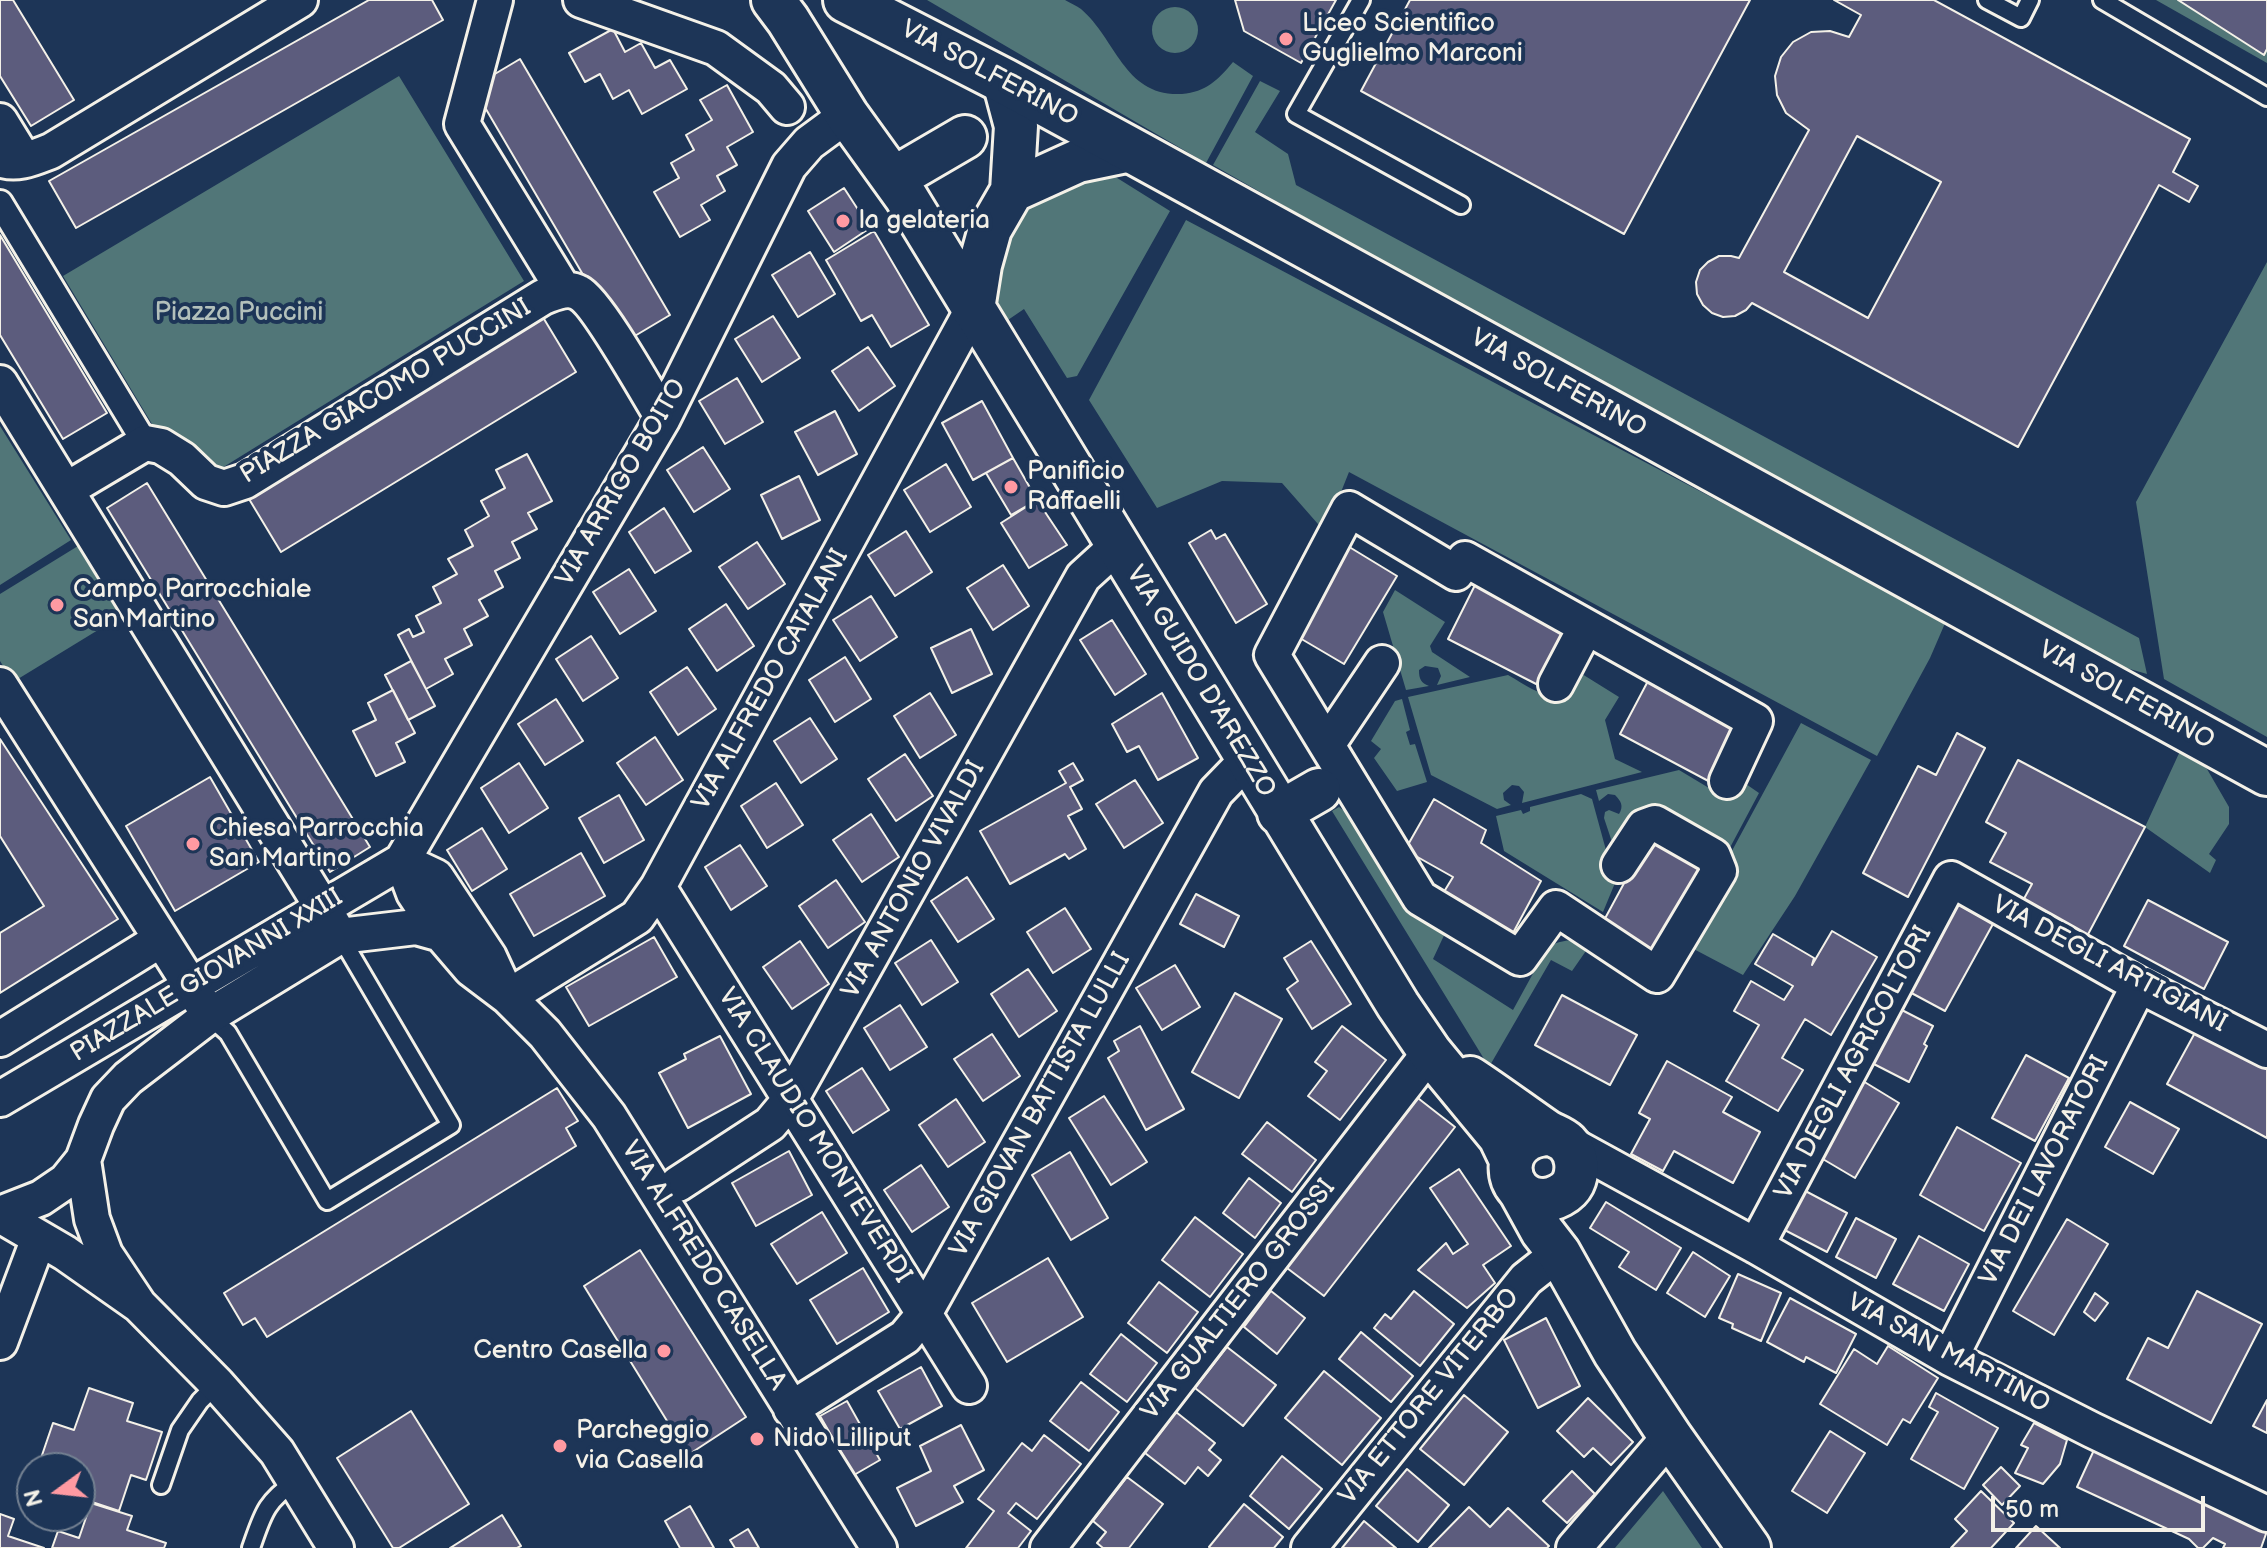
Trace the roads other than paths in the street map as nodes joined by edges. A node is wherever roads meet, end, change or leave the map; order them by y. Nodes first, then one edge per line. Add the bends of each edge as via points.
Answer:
1 (300, 0) edge
2 (495, 0) edge
3 (581, 0) edge
4 (773, 0) edge
5 (846, 0) edge
6 (1361, 0) edge
7 (1987, 0) edge
8 (2030, 0) edge
9 (2102, 0) edge
10 (1004, 81) junction
11 (2267, 97) edge
12 (787, 107) dead end
13 (847, 115) junction
14 (0, 121) edge
15 (965, 137) dead end
16 (1131, 150) junction
17 (12, 160) edge
18 (893, 179) junction
19 (1012, 191) junction
20 (0, 203) edge
21 (1461, 205) dead end
22 (563, 289) junction
23 (973, 309) junction
24 (0, 383) edge
25 (663, 418) junction
26 (145, 443) junction
27 (66, 490) junction
28 (1117, 546) junction
29 (1586, 627) junction
30 (1382, 663) dead end
31 (1556, 684) dead end
32 (0, 685) edge
33 (1327, 745) junction
34 (1247, 760) junction
35 (2267, 773) edge
36 (1727, 781) dead end
37 (1332, 782) junction
38 (1279, 813) junction
39 (402, 861) junction
40 (1619, 865) dead end
41 (1951, 879) joint
42 (658, 887) junction
43 (331, 922) junction
44 (441, 934) junction
45 (160, 940) junction
46 (2139, 985) junction
47 (190, 986) junction
48 (508, 997) junction
49 (209, 1016) junction
50 (0, 1039) edge
51 (2267, 1050) edge
52 (1430, 1052) junction
53 (3, 1099) edge
54 (790, 1100) junction
55 (83, 1160) junction
56 (1565, 1162) junction
57 (1516, 1175) junction
58 (678, 1184) dead end
59 (0, 1214) edge
60 (39, 1238) junction
61 (1756, 1246) junction
62 (1559, 1253) junction
63 (139, 1305) junction
64 (924, 1314) junction
65 (0, 1342) edge
66 (1950, 1358) junction
67 (217, 1384) junction
68 (969, 1386) dead end
69 (791, 1409) junction
70 (1670, 1436) junction
71 (296, 1481) junction
72 (161, 1485) dead end
73 (2267, 1514) edge
74 (251, 1548) edge
75 (336, 1548) edge
76 (879, 1548) edge
77 (1048, 1548) edge
78 (1309, 1548) edge
79 (1574, 1548) edge
80 (1749, 1548) edge

1 - 17 street via 51,151
2 - 22 street via 462,124
3 - 12 street via 716,48 771,88
4 - 13 street, VIA GUIDO D'AREZZO
5 - 10 main road, VIA SOLFERINO
6 - 21 lane via 1296,114
7 - 8 lane via 2021,18
9 - 11 lane
10 - 16 main road, VIA SOLFERINO
10 - 19 street via 1016,126
13 - 18 street, VIA GUIDO D'AREZZO
13 - 25 street, VIA ARRIGO BOITO via 809,143 789,166
14 - 17 street
15 - 18 street
16 - 19 street via 1078,161
16 - 35 main road, VIA SOLFERINO
18 - 23 street, VIA GUIDO D'AREZZO
19 - 23 street via 990,229
20 - 26 street
22 - 25 street, PIAZZA GIACOMO PUCCINI via 579,293 596,310
22 - 26 street, PIAZZA GIACOMO PUCCINI via 245,481 224,488 206,482 182,459
23 - 28 street, VIA GUIDO D'AREZZO
23 - 42 street, VIA ALFREDO CATALANI
24 - 27 street
25 - 39 street, VIA ARRIGO BOITO
26 - 27 street
27 - 43 street
28 - 34 street, VIA GUIDO D'AREZZO
28 - 54 street, VIA ANTONIO VIVALDI via 1083,577
29 - 31 street
29 - 33 street via 1465,559 1456,573 1349,509 1272,655
29 - 36 street via 1755,721
30 - 33 street
32 - 45 street
33 - 37 street
34 - 38 street, VIA GUIDO D'AREZZO
34 - 64 street, VIA GIOVAN BATTISTA LULLI via 1216,792
37 - 38 street
37 - 40 street via 1420,898 1520,958 1556,908 1657,975 1719,871 1713,856 1655,823 1644,827
38 - 52 street, VIA GUIDO D'AREZZO
39 - 43 street, PIAZZALE GIOVANNI XXIII
39 - 44 street, VIA ALFREDO CASELLA via 414,893
39 - 48 street, VIA ALFREDO CASELLA via 436,877 489,957
41 - 46 street, VIA DEGLI ARTIGIANI
41 - 61 street, VIA DEGLI AGRICOLTORI
42 - 48 street, VIA ALFREDO CATALANI via 637,917
42 - 54 street, VIA CLAUDIO MONTEVERDI
43 - 44 street, PIAZZALE GIOVANNI XXIII via 416,927
43 - 47 street, PIAZZALE GIOVANNI XXIII
43 - 49 street, PIAZZALE GIOVANNI XXIII
43 - 49 lane via 451,1125 327,1201 228,1033
44 - 48 street, VIA ALFREDO CASELLA via 471,969
45 - 47 street
45 - 50 street
46 - 51 street, VIA DEGLI ARTIGIANI
46 - 66 street, VIA DEI LAVORATORI
47 - 49 street
47 - 53 street, PIAZZALE GIOVANNI XXIII
48 - 69 street, VIA ALFREDO CASELLA via 545,1034 609,1116
49 - 55 street, PIAZZALE GIOVANNI XXIII via 108,1099
52 - 56 street
52 - 57 street, VIA GUIDO D'AREZZO via 1500,1137
52 - 77 street, VIA GUALTIERO GROSSI
54 - 58 street, VIA ANTONIO VIVALDI via 770,1124
54 - 64 street, VIA CLAUDIO MONTEVERDI
55 - 59 street, PIAZZALE GIOVANNI XXIII via 66,1181 41,1198
55 - 63 street, PIAZZALE GIOVANNI XXIII via 92,1219 105,1254
56 - 57 street via 1558,1197 1531,1198
56 - 57 street via 1538,1134 1516,1148
56 - 61 street, VIA SAN MARTINO via 1597,1176 1636,1181
56 - 62 street
57 - 62 street, VIA GUIDO D'AREZZO via 1542,1231
59 - 60 street
60 - 63 street
60 - 65 street
61 - 66 street, VIA SAN MARTINO
62 - 70 street, VIA GUIDO D'AREZZO via 1608,1342
62 - 78 street, VIA ETTORE VITERBO via 1526,1279
63 - 67 street
64 - 68 street, VIA CLAUDIO MONTEVERDI
64 - 69 street, VIA GIOVAN BATTISTA LULLI via 905,1337
66 - 73 street, VIA SAN MARTINO
67 - 71 street
67 - 72 lane via 180,1430
69 - 76 street, VIA ALFREDO CASELLA
70 - 79 street
70 - 80 street, VIA GUIDO D'AREZZO
71 - 74 lane via 265,1510
71 - 75 street

